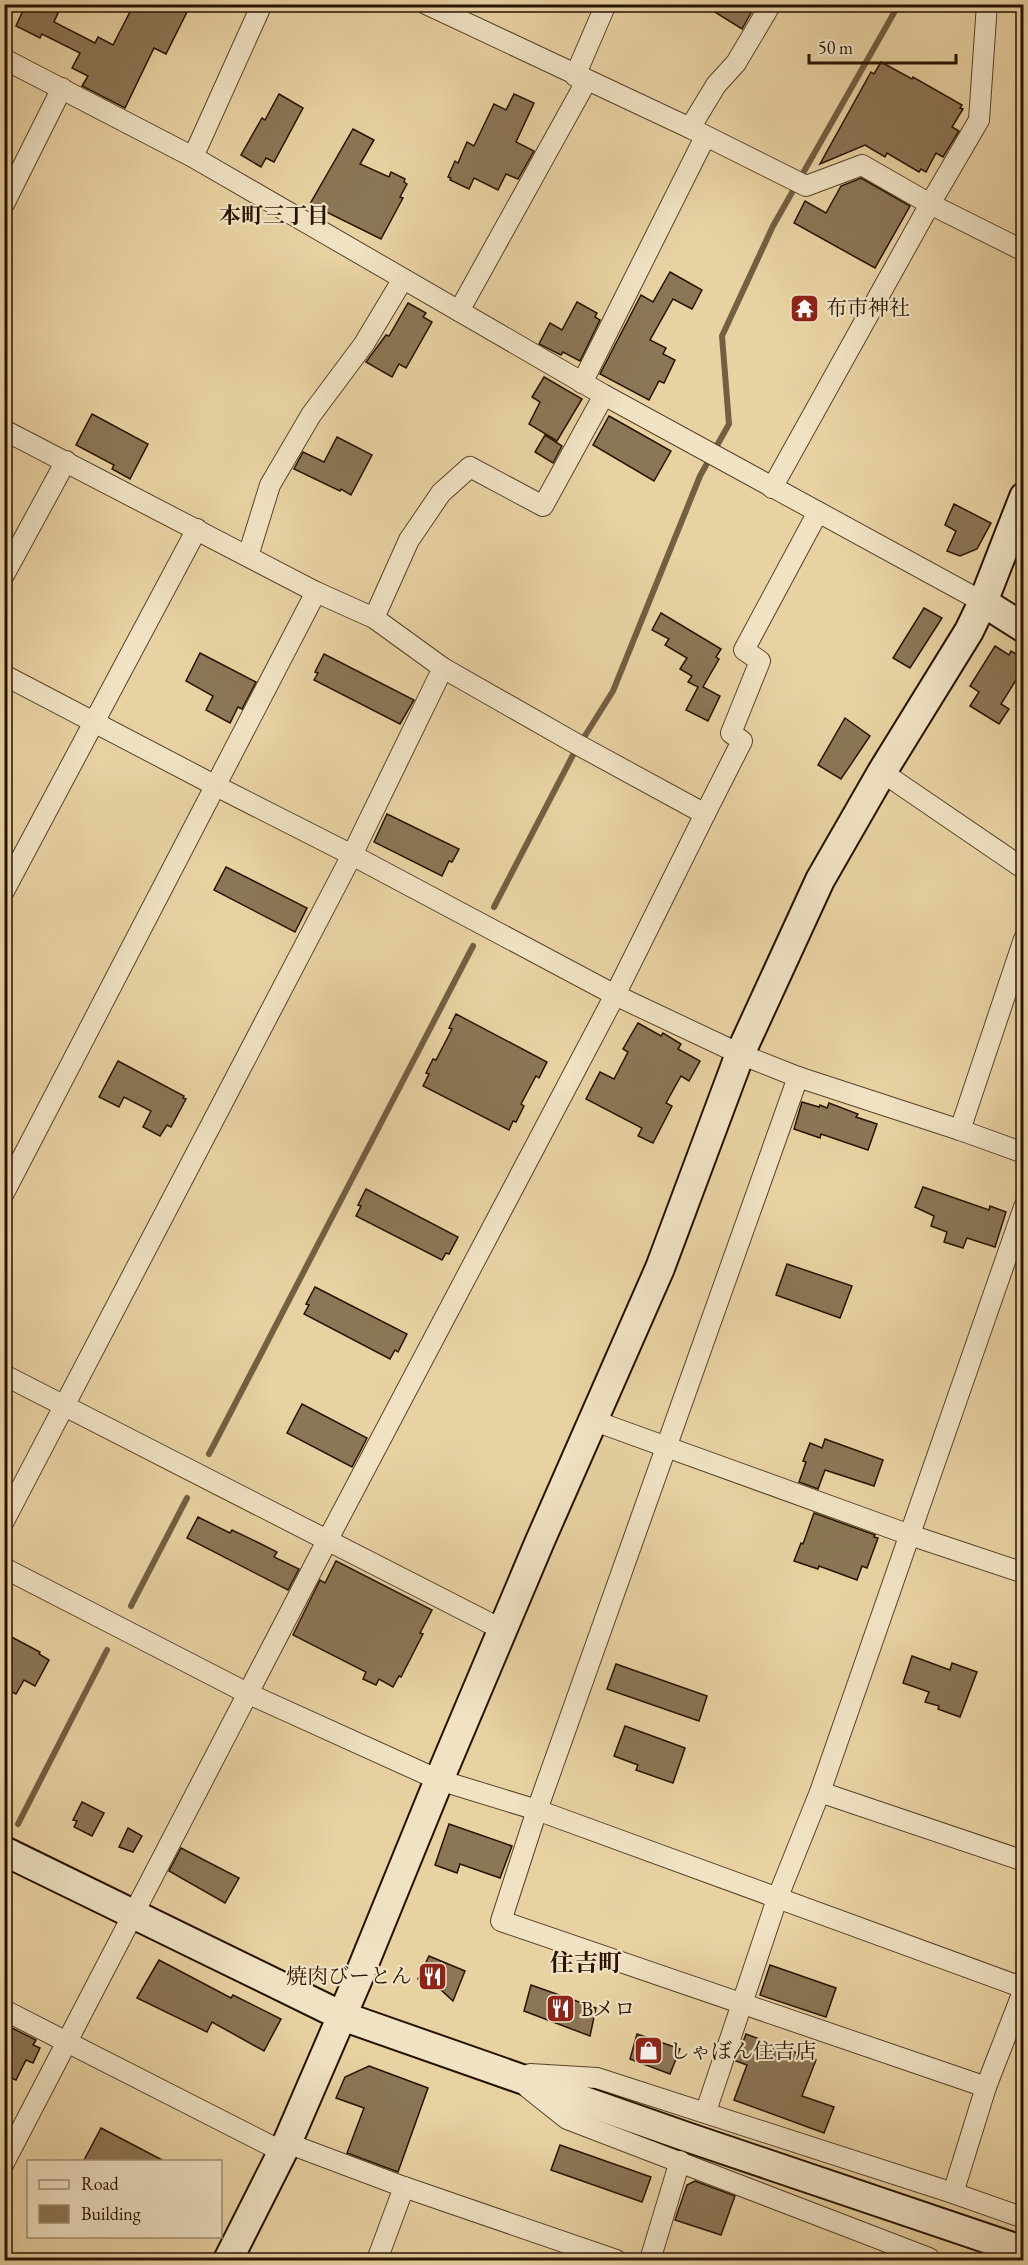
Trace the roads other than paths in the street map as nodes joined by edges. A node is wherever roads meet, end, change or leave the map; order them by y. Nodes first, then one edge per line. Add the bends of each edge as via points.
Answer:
1 (262, 4) edge
2 (606, 4) edge
3 (771, 4) edge
4 (987, 4) edge
5 (431, 6) edge
6 (4, 59) edge
7 (581, 78) junction
8 (62, 87) junction
9 (697, 132) junction
10 (193, 156) junction
11 (4, 204) edge
12 (930, 204) junction
13 (1023, 250) edge
14 (403, 279) junction
15 (459, 311) junction
16 (582, 383) junction
17 (604, 395) junction
18 (4, 430) edge
19 (66, 461) junction
20 (772, 488) junction
21 (1023, 497) edge
22 (818, 512) junction
23 (197, 529) junction
24 (248, 556) junction
25 (4, 574) edge
26 (316, 592) junction
27 (983, 602) junction
28 (374, 618) junction
29 (1023, 627) edge
30 (443, 668) junction
31 (4, 675) edge
32 (95, 723) junction
33 (882, 772) junction
34 (216, 786) junction
35 (705, 814) junction
36 (352, 855) junction
37 (1023, 869) edge
38 (4, 891) edge
39 (1023, 939) edge
40 (615, 995) junction
41 (740, 1053) junction
42 (798, 1077) junction
43 (960, 1130) junction
44 (1023, 1153) edge
45 (4, 1193) edge
46 (1023, 1207) edge
47 (4, 1375) edge
48 (64, 1406) junction
49 (592, 1420) junction
50 (666, 1448) junction
51 (4, 1521) edge
52 (910, 1535) junction
53 (327, 1541) junction
54 (4, 1568) edge
55 (1023, 1573) edge
56 (503, 1630) junction
57 (249, 1694) junction
58 (439, 1780) junction
59 (820, 1792) junction
60 (537, 1810) junction
61 (4, 1851) edge
62 (1023, 1861) edge
63 (777, 1899) junction
64 (134, 1915) junction
65 (1023, 1988) edge
66 (741, 2003) junction
67 (4, 2010) edge
68 (342, 2016) junction
69 (68, 2043) junction
70 (509, 2073) junction
71 (986, 2087) junction
72 (706, 2111) junction
73 (285, 2147) junction
74 (680, 2161) junction
75 (4, 2163) edge
76 (404, 2187) junction
77 (953, 2193) junction
78 (1023, 2218) edge
79 (1023, 2251) edge
80 (228, 2260) edge
81 (377, 2260) edge
82 (616, 2260) edge
83 (650, 2260) edge
84 (932, 2260) edge

1 - 10 street
2 - 7 street
3 - 9 street via 736,63 716,85
4 - 12 street via 979,120
5 - 7 street
6 - 8 street
7 - 9 street
7 - 15 street
8 - 10 street
8 - 11 street
9 - 12 street via 797,181 862,165
9 - 16 street
10 - 14 street
12 - 13 street
12 - 20 street
14 - 15 street
14 - 24 street via 364,344 311,415 270,485
15 - 16 street
16 - 17 street
17 - 20 street
17 - 28 street via 543,506 470,466 441,493 409,540
18 - 19 street
19 - 23 street
19 - 25 street
20 - 22 street
21 - 27 street
22 - 27 street
22 - 35 street via 744,650 760,661 731,733 742,741
23 - 24 street
23 - 32 street
24 - 26 street
26 - 28 street
26 - 34 street
27 - 29 street
27 - 33 street
28 - 30 street
30 - 35 street
30 - 36 street
31 - 32 street
32 - 34 street
32 - 38 street
33 - 37 street
33 - 41 street via 820,880
34 - 36 street
34 - 45 street
35 - 40 street
36 - 40 street
36 - 48 street
39 - 43 street
40 - 41 street
40 - 53 street
41 - 42 street
41 - 49 street via 660,1268
42 - 43 street
42 - 50 street
43 - 44 street
46 - 52 street
47 - 48 street
48 - 51 street
48 - 53 street
49 - 50 street
49 - 56 street
50 - 52 street
50 - 60 street
52 - 55 street
52 - 59 street
53 - 56 street
53 - 57 street
54 - 57 street
56 - 58 street
57 - 58 street
57 - 64 street
58 - 60 street
58 - 68 street
59 - 62 street
59 - 63 street
60 - 63 street
60 - 66 street via 501,1921
61 - 64 street
63 - 65 street
63 - 66 street
64 - 68 street
64 - 69 street
65 - 71 street
66 - 71 street
66 - 72 street
67 - 69 street
68 - 70 street
68 - 73 street
69 - 73 street
69 - 75 street
70 - 72 street via 597,2078
70 - 74 street via 567,2119
70 - 79 street
71 - 77 street
72 - 77 street
73 - 76 street
73 - 80 street
74 - 83 street
74 - 84 street
76 - 81 street
76 - 82 street
77 - 78 street

